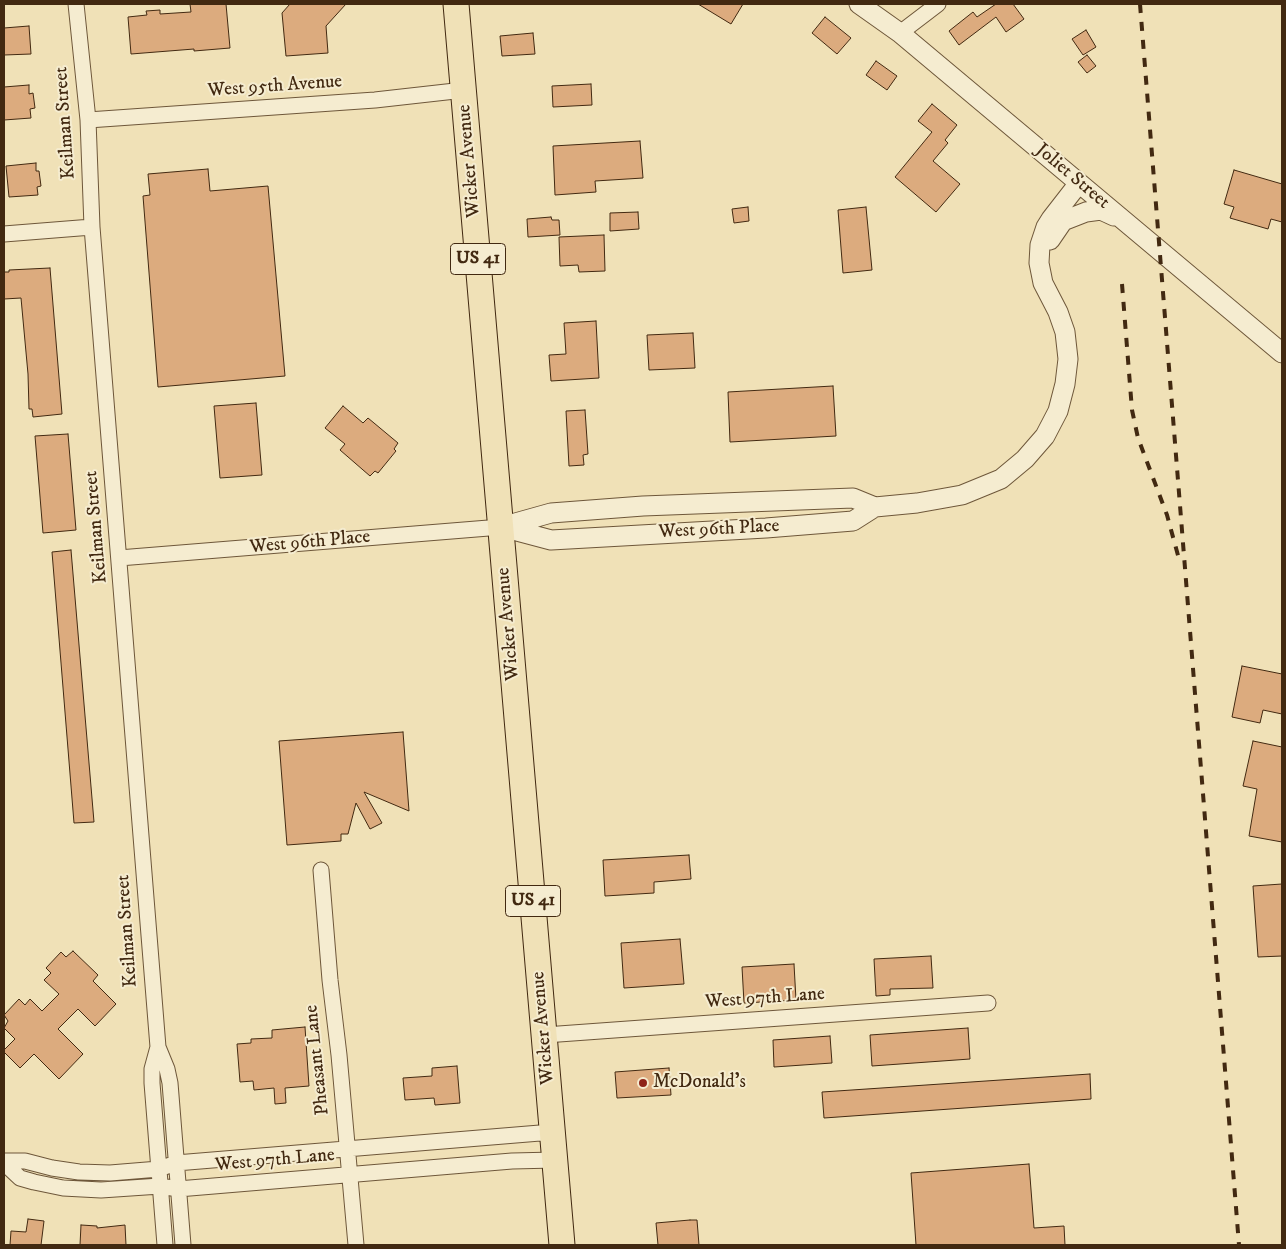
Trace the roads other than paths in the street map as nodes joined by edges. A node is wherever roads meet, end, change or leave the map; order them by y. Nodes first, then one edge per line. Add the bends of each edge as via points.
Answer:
1 (76, 4) edge
2 (456, 4) edge
3 (859, 4) edge
4 (938, 4) edge
5 (900, 33) junction
6 (464, 90) junction
7 (88, 120) junction
8 (1079, 183) junction
9 (1121, 218) junction
10 (92, 227) junction
11 (4, 234) edge
12 (1039, 258) junction
13 (1282, 353) edge
14 (875, 507) junction
15 (501, 527) junction
16 (119, 558) junction
17 (321, 870) dead end
18 (988, 1004) dead end
19 (545, 1035) junction
20 (158, 1047) junction
21 (554, 1148) junction
22 (348, 1149) junction
23 (4, 1162) edge
24 (176, 1162) junction
25 (158, 1169) junction
26 (350, 1175) junction
27 (160, 1186) junction
28 (178, 1189) junction
29 (165, 1245) edge
30 (183, 1245) edge
31 (356, 1245) edge
32 (562, 1245) edge

1 - 7 street, Keilman Street
2 - 6 highway, Wicker Avenue / US 41
3 - 5 street, Joliet Street
4 - 5 street
5 - 8 street, Joliet Street
6 - 7 street, West 95th Avenue via 375,100
6 - 15 highway, Wicker Avenue / US 41
7 - 10 street, Keilman Street
8 - 9 street, Joliet Street
8 - 12 street, West 96th Place via 1046,227
9 - 12 street via 1101,210 1063,221
9 - 13 street, Joliet Street
10 - 11 street
10 - 16 street, Keilman Street
12 - 14 street, West 96th Place via 1043,283 1065,332 1068,359 1058,411 1045,436 1026,459 1001,479 962,494 917,504
14 - 15 street, West 96th Place via 853,498 643,506 552,513
14 - 15 street, West 96th Place via 853,521 550,540
15 - 16 street, West 96th Place
15 - 19 highway, Wicker Avenue / US 41
16 - 20 street, Keilman Street
17 - 22 street, Pheasant Lane
18 - 19 street, West 97th Lane
19 - 21 highway, Wicker Avenue / US 41
20 - 24 street, Keilman Street via 170,1083
20 - 25 street, Keilman Street via 152,1069
21 - 22 street, West 97th Lane via 540,1133
21 - 26 street, West 97th Lane via 520,1161
21 - 32 highway, Wicker Avenue / US 41
22 - 24 street, West 97th Lane
22 - 26 street, Pheasant Lane
23 - 25 street, West 97th Lane via 25,1161 94,1173
23 - 27 street, West 97th Lane via 20,1178 63,1188 101,1190
24 - 25 street, West 97th Lane
24 - 28 street, Keilman Street
25 - 27 street, Keilman Street
26 - 28 street, West 97th Lane
26 - 31 street, Pheasant Lane
27 - 28 street, West 97th Lane
27 - 29 street, Keilman Street
28 - 30 street, Keilman Street

